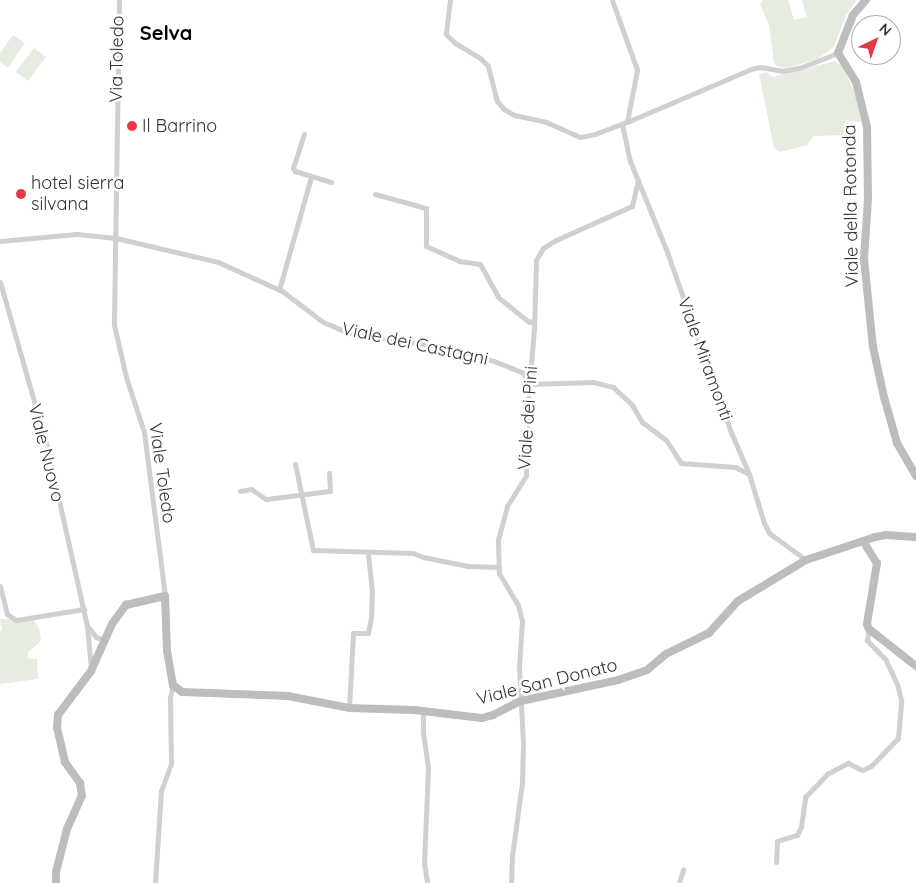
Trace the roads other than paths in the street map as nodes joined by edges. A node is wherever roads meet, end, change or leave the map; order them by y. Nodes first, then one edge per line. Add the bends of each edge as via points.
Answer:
1 (119, 0) edge
2 (450, 0) edge
3 (612, 0) edge
4 (866, 0) edge
5 (838, 54) junction
6 (624, 123) junction
7 (304, 134) dead end
8 (311, 177) junction
9 (638, 180) junction
10 (331, 182) dead end
11 (375, 194) dead end
12 (116, 238) junction
13 (0, 241) edge
14 (0, 282) edge
15 (279, 290) junction
16 (534, 321) junction
17 (530, 384) junction
18 (295, 464) dead end
19 (329, 473) dead end
20 (750, 474) junction
21 (916, 476) edge
22 (240, 491) dead end
23 (302, 494) junction
24 (916, 537) edge
25 (863, 541) junction
26 (368, 553) junction
27 (806, 560) junction
28 (499, 567) junction
29 (0, 586) edge
30 (165, 596) junction
31 (84, 609) junction
32 (87, 626) junction
33 (869, 629) junction
34 (92, 634) junction
35 (107, 636) junction
36 (90, 646) junction
37 (100, 652) junction
38 (916, 666) edge
39 (91, 671) junction
40 (172, 684) junction
41 (521, 701) junction
42 (349, 708) junction
43 (423, 710) junction
44 (776, 862) dead end
45 (683, 870) dead end
46 (56, 883) edge
47 (155, 883) edge
48 (427, 883) edge
49 (511, 883) edge
50 (679, 883) edge

1 - 12 street, Via Toledo
2 - 6 street via 446,34 488,66 497,100 504,109 580,137
3 - 6 street via 637,70
4 - 5 street via 853,15
5 - 6 street via 782,71 760,67 751,69
5 - 21 street, Viale della Rotonda via 856,82 867,127 868,199 864,259 874,355 898,443
6 - 9 street, Viale Miramonti
7 - 8 street via 293,168
8 - 10 street
8 - 15 street
9 - 16 street, Viale dei Pini via 632,206 543,248 536,266
9 - 20 street, Viale Miramonti via 730,430
11 - 16 street via 426,208 426,246 458,261 480,264 498,297 530,322
12 - 13 street, Viale dei Castagni via 77,234
12 - 15 street, Viale dei Castagni via 218,262
12 - 30 street, Viale Toledo via 114,325 144,432
14 - 31 street, Viale Nuovo via 47,447
15 - 17 street, Viale dei Castagni via 323,322 347,332 452,349 523,373
16 - 17 street, Viale dei Pini
17 - 20 street via 594,382 613,387 632,405 642,422 666,440 681,462 735,467
17 - 28 street, Viale dei Pini via 526,476 507,506 498,540
18 - 23 street
19 - 23 street via 330,491
20 - 27 street, Viale Miramonti via 769,533
22 - 23 street via 251,489 266,498
23 - 26 street via 313,550
24 - 25 street via 886,535
25 - 27 street, Viale San Donato
25 - 33 street via 877,563 866,617
26 - 28 street via 413,553 468,566
26 - 42 street via 371,618 368,633 353,633
27 - 41 street, Viale San Donato via 738,601 709,633 666,654 647,670 618,680
28 - 41 street, Viale dei Pini via 499,573 518,605 522,621
29 - 31 street via 7,614 16,620
30 - 35 street via 126,605 116,615
30 - 40 street, Viale Toledo
31 - 32 street, Viale Nuovo
32 - 34 street, Viale Nuovo
32 - 36 street, Viale Nuovo
33 - 38 street
33 - 44 street via 867,640 886,660 897,684 901,700 898,738 871,766 862,770 848,763 827,774 805,797 797,835 777,841
34 - 35 street via 102,638
34 - 37 street, Viale Nuovo
35 - 37 street
36 - 37 street
36 - 39 street, Viale Nuovo
37 - 39 street
39 - 46 street via 58,714 57,728 65,762 80,783 82,796 67,829
40 - 42 street, Viale San Donato via 182,692 288,696
40 - 47 street via 171,764 161,791
41 - 43 street, Viale San Donato via 482,718
41 - 49 street, Viale dei Pini via 522,783
42 - 43 street, Viale San Donato
43 - 48 street via 428,768 424,863
45 - 50 street

